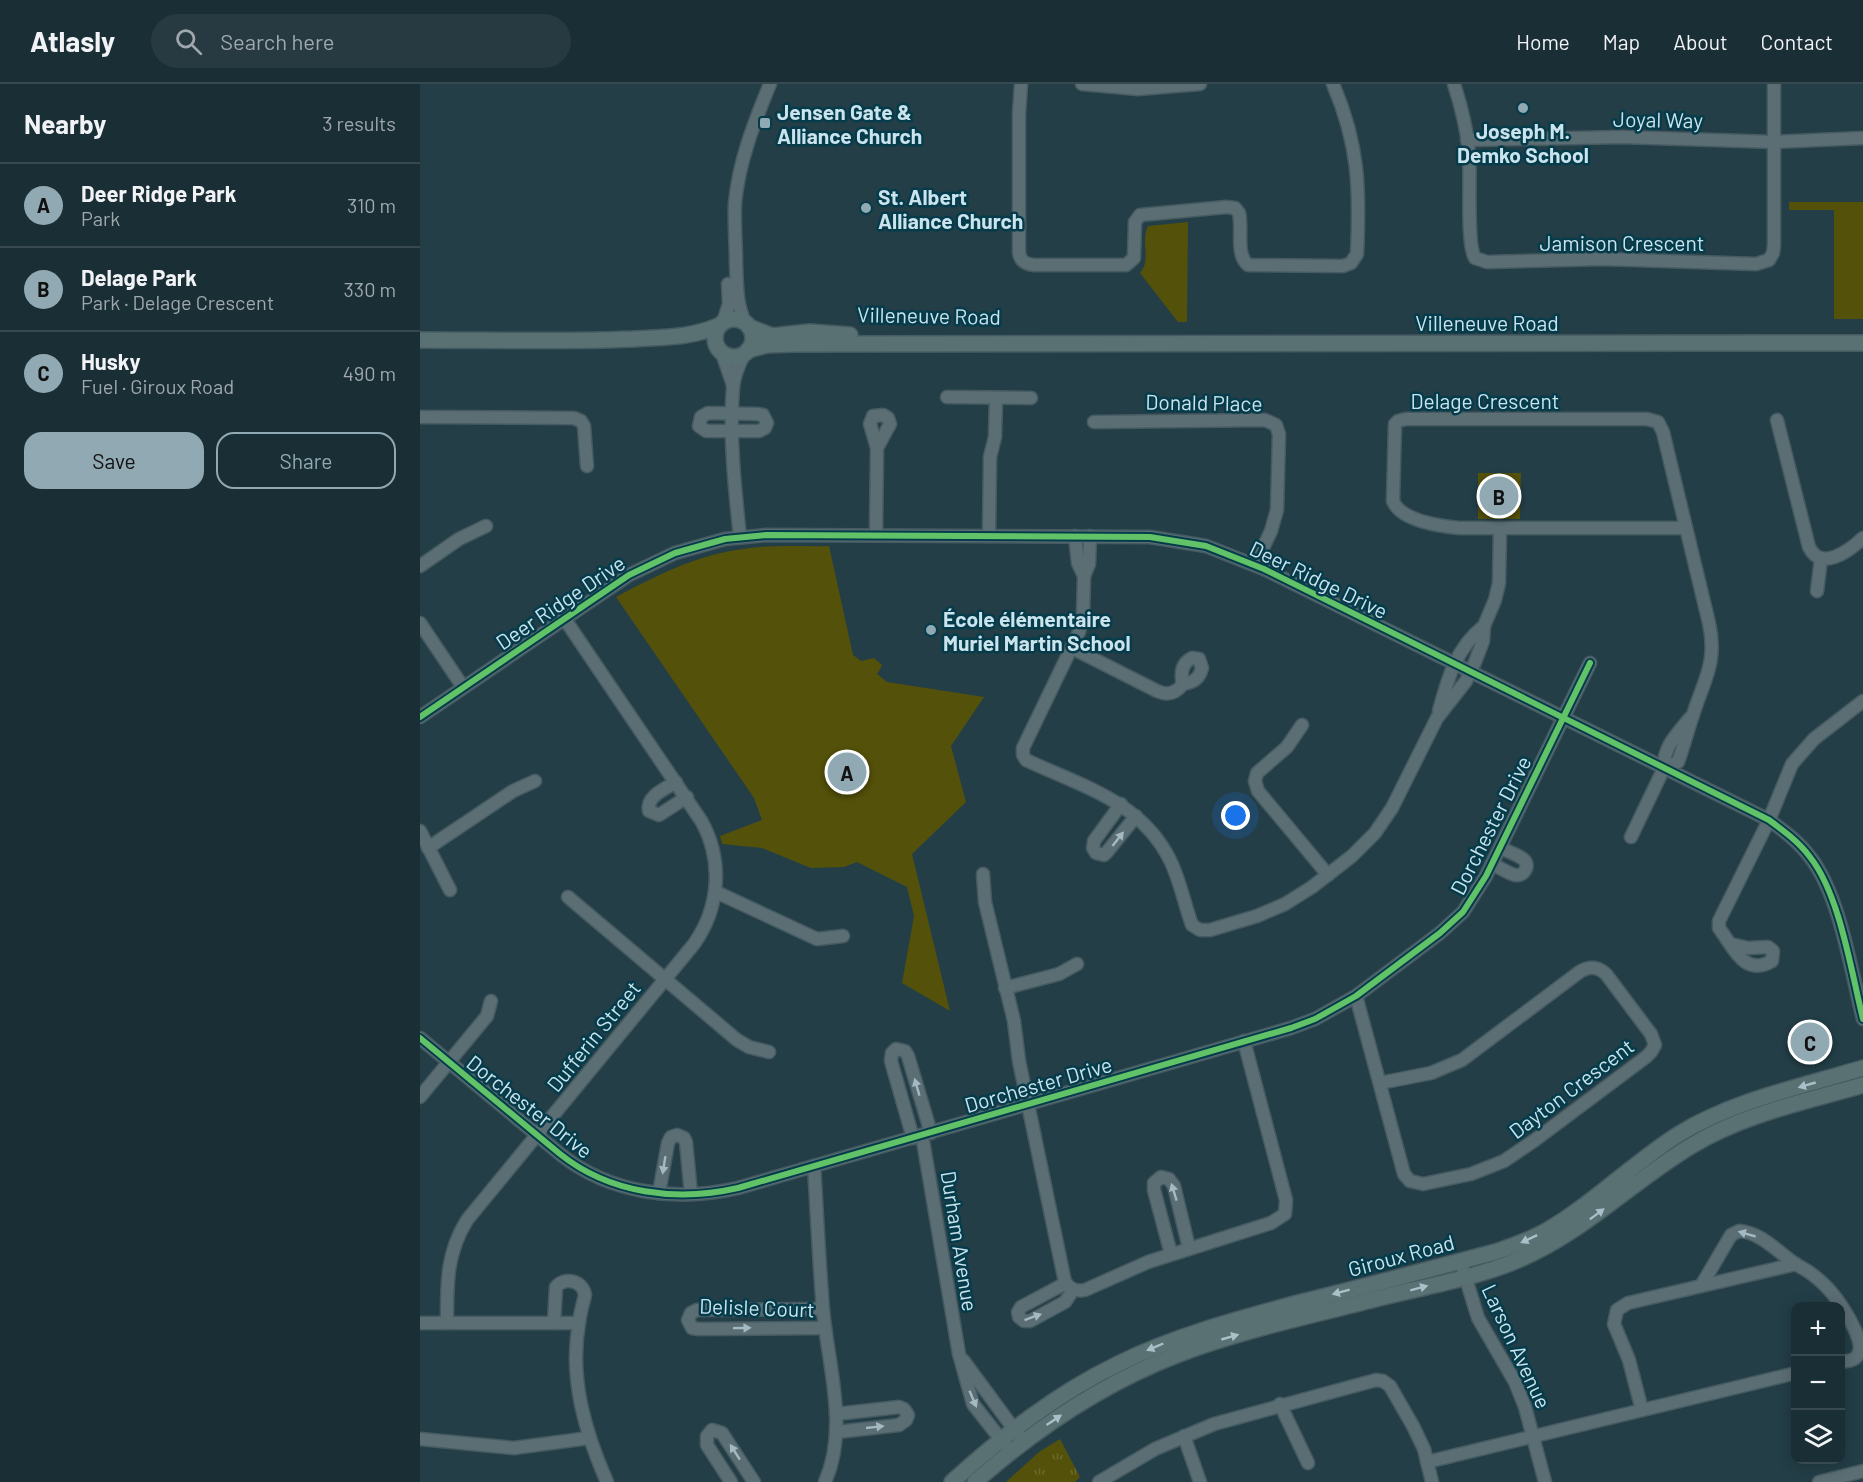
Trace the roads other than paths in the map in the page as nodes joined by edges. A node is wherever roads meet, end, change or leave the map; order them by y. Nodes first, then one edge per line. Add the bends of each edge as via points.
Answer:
1 (770, 84) edge
2 (1022, 84) edge
3 (1082, 84) edge
4 (1200, 84) edge
5 (1333, 84) edge
6 (1454, 84) edge
7 (1774, 84) edge
8 (1863, 138) edge
9 (1467, 140) junction
10 (1775, 142) junction
11 (734, 244) junction
12 (721, 324) junction
13 (747, 324) junction
14 (420, 340) edge
15 (601, 341) junction
16 (1111, 342) junction
17 (1863, 343) edge
18 (720, 351) junction
19 (747, 351) junction
20 (733, 386) junction
21 (947, 397) dead end
22 (996, 398) junction
23 (1031, 398) dead end
24 (733, 413) junction
25 (420, 417) edge
26 (1777, 420) dead end
27 (1094, 422) dead end
28 (733, 431) junction
29 (877, 448) dead end
30 (587, 466) dead end
31 (486, 526) dead end
32 (1500, 528) junction
33 (1686, 528) junction
34 (876, 535) junction
35 (989, 536) junction
36 (1075, 536) junction
37 (1090, 536) junction
38 (740, 537) junction
39 (1863, 538) edge
40 (1821, 559) junction
41 (1255, 565) junction
42 (420, 566) edge
43 (1084, 576) junction
44 (1817, 591) dead end
45 (564, 618) junction
46 (420, 623) edge
47 (1484, 626) junction
48 (1072, 648) junction
49 (1454, 663) junction
50 (1590, 663) dead end
51 (1470, 671) junction
52 (1183, 684) dead end
53 (463, 687) junction
54 (1863, 701) edge
55 (420, 717) edge
56 (1437, 718) junction
57 (1564, 718) junction
58 (1302, 725) dead end
59 (1664, 768) junction
60 (535, 781) dead end
61 (676, 782) junction
62 (687, 797) junction
63 (1121, 804) junction
64 (1136, 816) junction
65 (1769, 820) junction
66 (420, 831) edge
67 (1631, 837) dead end
68 (428, 848) junction
69 (1500, 848) junction
70 (1492, 864) junction
71 (982, 874) dead end
72 (1328, 874) junction
73 (450, 890) dead end
74 (716, 892) junction
75 (568, 897) dead end
76 (843, 936) dead end
77 (1731, 944) dead end
78 (1077, 964) dead end
79 (664, 980) junction
80 (1005, 988) junction
81 (1356, 996) junction
82 (491, 1001) dead end
83 (1863, 1019) edge
84 (420, 1038) edge
85 (1244, 1041) junction
86 (769, 1052) dead end
87 (449, 1062) junction
88 (1863, 1068) edge
89 (1380, 1083) junction
90 (1863, 1085) edge
91 (420, 1097) edge
92 (1028, 1104) junction
93 (537, 1135) junction
94 (922, 1135) junction
95 (814, 1166) junction
96 (659, 1193) junction
97 (691, 1194) junction
98 (1189, 1248) junction
99 (1171, 1254) junction
100 (1796, 1264) junction
101 (1463, 1268) junction
102 (1701, 1286) junction
103 (823, 1310) junction
104 (420, 1323) edge
105 (447, 1323) junction
106 (554, 1323) junction
107 (579, 1323) junction
108 (825, 1328) junction
109 (959, 1354) junction
110 (1845, 1361) edge
111 (1791, 1374) edge
112 (1280, 1404) junction
113 (1642, 1410) junction
114 (836, 1414) junction
115 (1013, 1428) junction
116 (837, 1432) junction
117 (1184, 1436) junction
118 (1534, 1436) junction
119 (589, 1438) junction
120 (1001, 1438) junction
121 (420, 1439) edge
122 (1017, 1446) junction
123 (1427, 1462) junction
124 (1308, 1463) dead end
125 (1863, 1471) edge
126 (607, 1482) edge
127 (731, 1482) edge
128 (754, 1482) edge
129 (825, 1482) edge
130 (952, 1482) edge
131 (975, 1482) edge
132 (1099, 1482) edge
133 (1200, 1482) edge
134 (1432, 1482) edge
135 (1545, 1482) edge
136 (1819, 1482) edge

1 - 11 street via 741,165
2 - 5 street via 1019,252 1027,264 1126,265 1134,258 1135,222 1140,215 1226,207 1239,213 1241,254 1248,265 1343,266 1357,254 1358,177 1349,126
3 - 4 street via 1138,89
6 - 9 street
7 - 10 street
8 - 10 street, Joyal Way
9 - 10 street, Joyal Way via 1622,137
9 - 10 street, Jamison Crescent via 1470,248 1478,260 1756,264 1769,260 1774,249
11 - 12 street via 729,304
11 - 13 street via 737,299
12 - 13 main road via 734,319
12 - 15 main road via 695,335
12 - 18 main road via 715,338
13 - 16 main road, Villeneuve Road via 772,336 818,332
13 - 19 main road via 753,336
14 - 15 main road
15 - 18 main road via 657,348 701,343
16 - 17 main road, Villeneuve Road
16 - 19 main road, Villeneuve Road via 779,344
18 - 19 main road via 731,357
18 - 20 street
19 - 20 street
20 - 24 street
21 - 22 street
22 - 23 street
22 - 35 street via 995,437 990,454
24 - 28 street
24 - 28 street via 763,415 767,423 759,431
24 - 28 street via 708,413 701,417 699,426 706,431
25 - 30 street via 574,417 584,426
26 - 40 street via 1809,547
27 - 41 street, Donald Place via 1265,420 1276,425 1277,510
28 - 38 street
29 - 34 street
31 - 42 street
32 - 33 street, Delage Crescent
32 - 33 street, Delage Crescent via 1438,526 1398,509 1393,496 1396,422 1655,421 1662,428
32 - 47 street via 1499,583
33 - 59 street, Delage Crescent via 1712,638 1712,656 1678,762
34 - 35 street, Deer Ridge Drive
34 - 38 street, Deer Ridge Drive
35 - 36 street, Deer Ridge Drive
36 - 37 street, Deer Ridge Drive
36 - 43 street
37 - 41 street, Deer Ridge Drive via 1178,540
37 - 43 street via 1089,564
38 - 45 street, Deer Ridge Drive via 657,560
39 - 40 street via 1833,558
40 - 44 street
41 - 49 street, Deer Ridge Drive
43 - 48 street via 1083,615
45 - 53 street, Deer Ridge Drive
45 - 61 street, Dufferin Street
46 - 53 street
47 - 49 street via 1473,634
47 - 51 street via 1483,641
48 - 52 street via 1162,693 1175,692
48 - 63 street via 1023,755 1026,760
49 - 51 street, Deer Ridge Drive
49 - 56 street
50 - 57 street, Dorchester Drive
51 - 56 street
51 - 57 street, Deer Ridge Drive
53 - 55 street, Deer Ridge Drive
54 - 65 street via 1799,754
56 - 72 street via 1392,808 1375,833
57 - 59 street, Deer Ridge Drive
57 - 69 street, Dorchester Drive
58 - 72 street via 1287,747 1257,773 1255,784
59 - 65 street, Deer Ridge Drive
59 - 67 street, Delage Crescent
60 - 68 street via 513,791
61 - 62 street, Dufferin Street
61 - 62 street via 651,798 649,811 662,814
62 - 74 street, Dufferin Street via 712,843
63 - 64 street
63 -> 64 street via 1094,841 1096,853 1104,855
64 - 72 street via 1169,858 1196,929 1210,930 1271,910
65 - 77 street via 1719,921 1719,928
65 - 83 street, Deer Ridge Drive via 1804,849 1827,883
66 - 68 street
68 - 73 street
69 - 70 street, Dorchester Drive
69 - 70 street, Dorchester Drive via 1525,861 1526,870 1516,875
70 - 81 street, Dorchester Drive via 1469,904 1450,925
71 - 80 street
74 - 76 street via 817,939
74 - 79 street, Dufferin Street via 703,930
75 - 79 street
78 - 80 street via 1059,974
79 - 86 street via 737,1040
79 - 93 street, Dufferin Street
80 - 92 street
81 - 85 street, Dorchester Drive via 1315,1019
81 - 89 street, Dayton Crescent
82 - 87 street via 487,1016
84 - 87 street, Dorchester Drive
85 - 92 street, Dorchester Drive
85 - 98 street via 1286,1210 1271,1223
87 - 91 street
87 - 93 street, Dorchester Drive
88 -> 101 main road, Giroux Road via 1711,1117 1664,1144 1545,1231
89 - 89 street, Dayton Crescent via 1404,1174 1410,1181 1423,1184 1471,1174 1513,1156 1646,1057 1655,1045 1606,974 1590,968 1462,1060 1431,1073
101 -> 90 main road, Giroux Road via 1515,1261 1568,1234 1715,1132 1758,1115
92 - 94 street, Dorchester Drive
92 - 99 street via 1070,1287 1085,1290
93 - 96 street, Dorchester Drive via 589,1173 619,1185
93 - 105 street, Dufferin Street via 473,1212 457,1238 449,1265
94 -> 94 street via 908,1056 905,1051 896,1050 891,1061
94 - 95 street, Dorchester Drive
94 - 109 street, Durham Avenue
95 - 97 street, Dorchester Drive via 738,1188
95 - 103 street
96 - 97 street, Dorchester Drive
97 -> 96 street via 686,1142 677,1135 668,1143
98 - 99 street
98 -> 99 street via 1174,1186 1161,1177 1154,1183 1154,1190
100 - 102 street
100 -> 102 street via 1751,1233 1739,1231 1727,1239
100 - 110 street via 1832,1292 1850,1320 1860,1351 1854,1359
101 -> 115 main road, Giroux Road via 1235,1320 1168,1342 1089,1379
101 - 118 street, Larson Avenue via 1475,1310 1517,1388
122 -> 101 main road, Giroux Road via 1094,1394 1179,1354
102 - 113 street via 1628,1303 1615,1313 1614,1324 1629,1360
103 - 108 street
103 -> 108 street, Delisle Court via 697,1310 688,1320 695,1329
104 - 105 street
105 - 106 street
106 - 107 street
106 - 107 street via 555,1289 560,1282 569,1280 585,1292
107 - 119 street via 577,1376
108 - 114 street
109 - 115 street, Durham Avenue
109 -> 120 street, Durham Avenue via 973,1404
111 - 113 street
112 - 117 street
112 - 123 street via 1383,1381 1393,1389 1422,1444
112 - 124 street
113 - 118 street
114 - 116 street
116 -> 114 street via 899,1425 908,1415 899,1407
115 - 120 main road, Giroux Road
115 - 122 street, Durham Avenue
116 - 129 street
117 - 132 street
117 - 133 street
118 - 123 street
118 - 135 street, Larson Avenue
119 - 121 street via 514,1448
119 - 126 street
120 - 122 street, Durham Avenue
120 - 130 main road, Giroux Road
122 - 131 main road, Giroux Road
123 - 134 street
125 - 136 street
128 -> 127 street via 722,1433 712,1430 706,1436 707,1444

